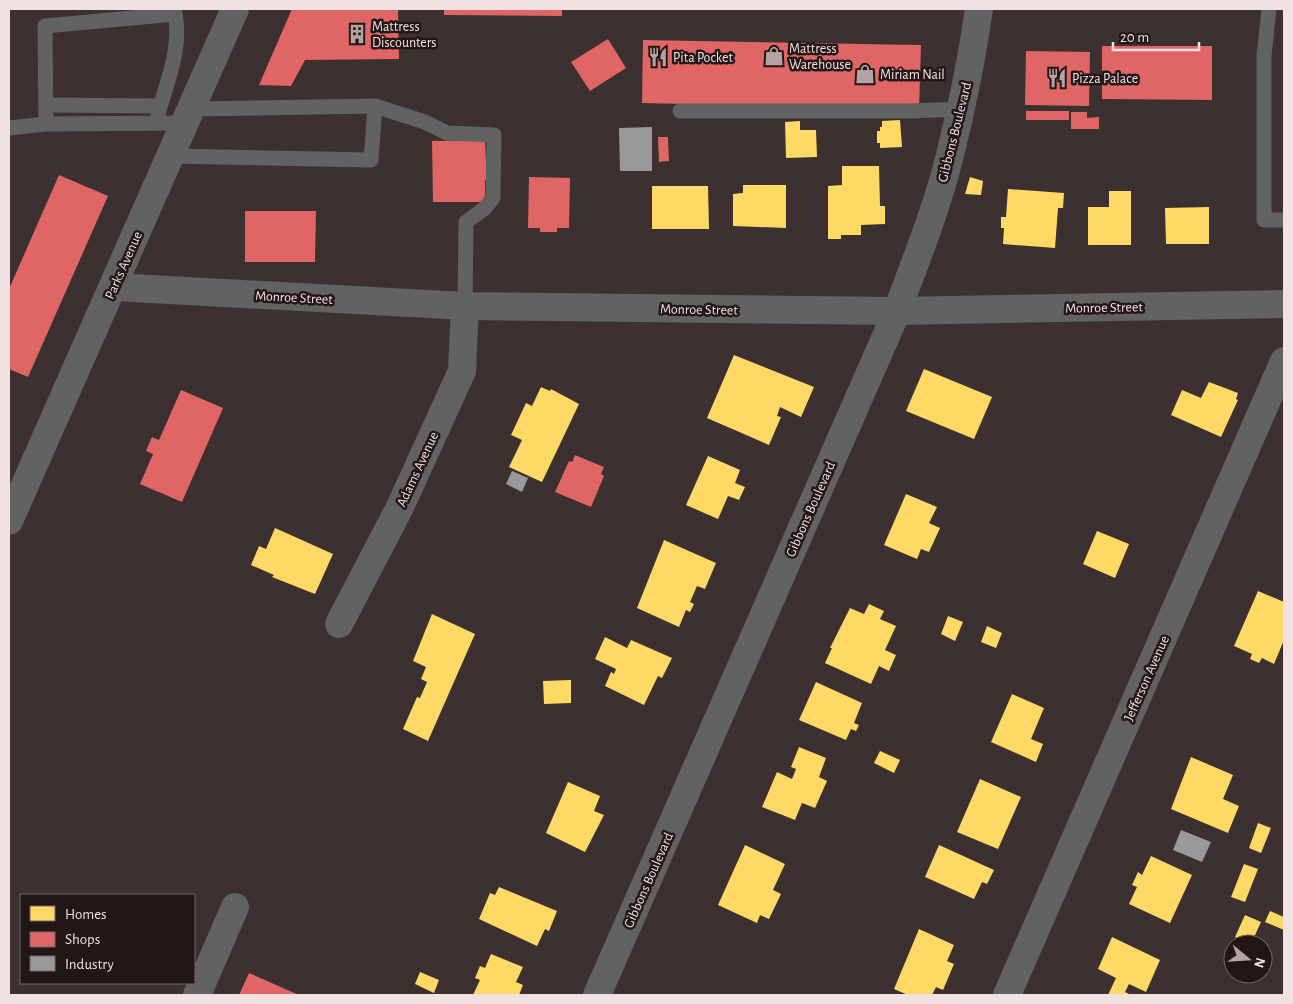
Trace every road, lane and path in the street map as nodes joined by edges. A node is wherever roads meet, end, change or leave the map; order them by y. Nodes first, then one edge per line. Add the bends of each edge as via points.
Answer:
1 (235, 9) edge
2 (979, 9) edge
3 (1269, 9) edge
4 (174, 11) edge
5 (47, 105) junction
6 (160, 106) junction
7 (375, 106) junction
8 (961, 109) junction
9 (680, 111) dead end
10 (190, 116) junction
11 (156, 123) junction
12 (46, 124) junction
13 (9, 128) edge
14 (172, 156) junction
15 (1284, 220) edge
16 (114, 287) junction
17 (1284, 304) edge
18 (465, 306) junction
19 (898, 311) junction
20 (1284, 361) edge
21 (9, 521) edge
22 (339, 624) dead end
23 (235, 907) dead end
24 (198, 995) edge
25 (597, 995) edge
26 (1007, 995) edge

1 - 10 street, Parks Avenue
2 - 8 street, Gibbons Boulevard
3 - 15 lane via 1264,56 1264,220
4 - 5 lane via 45,26
4 - 6 lane via 178,28 176,49
5 - 6 lane
5 - 12 lane
6 - 11 lane
7 - 10 lane
7 - 14 lane via 371,160
7 - 18 lane via 425,122 447,133 494,135 493,198 466,222
8 - 9 lane via 910,112
8 - 19 street, Gibbons Boulevard via 926,236
10 - 11 lane
10 - 14 street, Parks Avenue
11 - 12 lane
12 - 13 lane
14 - 16 street, Parks Avenue
16 - 18 street, Monroe Street
16 - 21 street, Parks Avenue
17 - 19 street, Monroe Street
18 - 19 street, Monroe Street
18 - 22 street, Adams Avenue via 462,371 400,507
19 - 25 street, Gibbons Boulevard
20 - 26 street, Jefferson Avenue
23 - 24 street

